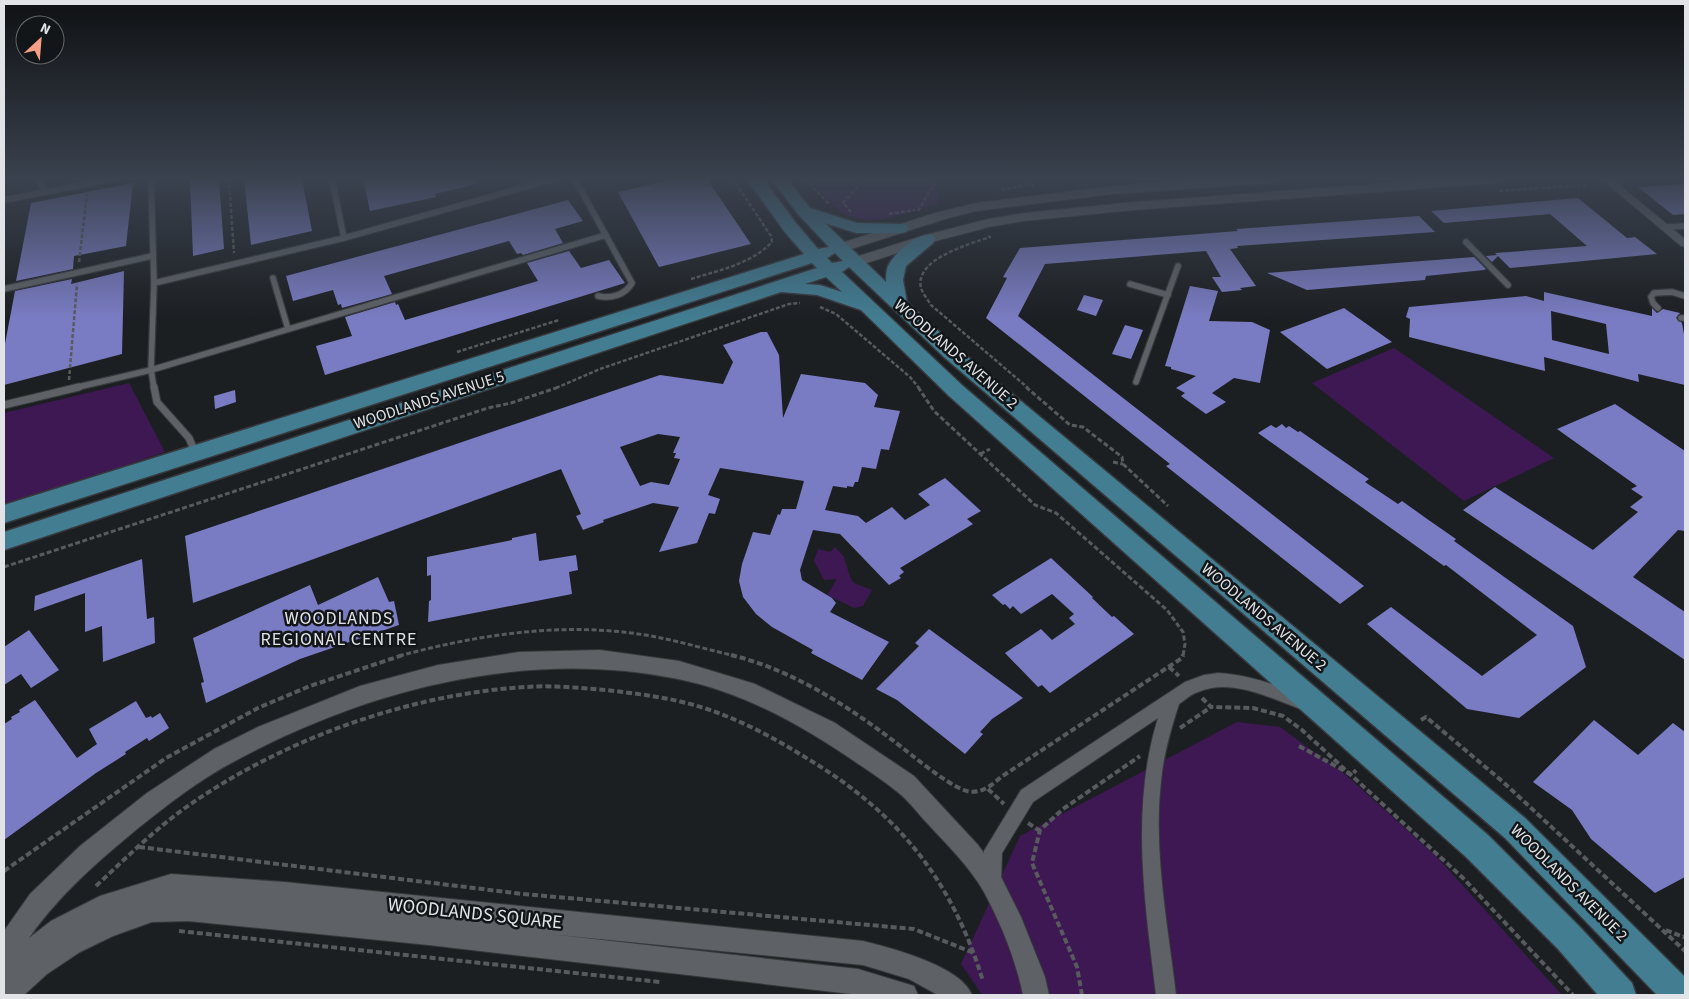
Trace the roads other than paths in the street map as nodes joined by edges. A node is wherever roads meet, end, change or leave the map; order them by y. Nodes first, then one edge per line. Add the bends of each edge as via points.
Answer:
1 (152, 226) edge
2 (341, 226) edge
3 (387, 226) edge
4 (601, 226) edge
5 (818, 226) edge
6 (844, 226) edge
7 (909, 226) edge
8 (978, 226) edge
9 (790, 227) joint
10 (1666, 227) joint
11 (1685, 227) edge
12 (900, 228) junction
13 (606, 235) junction
14 (344, 238) junction
15 (927, 239) junction
16 (1466, 242) dead end
17 (1685, 244) edge
18 (840, 248) junction
19 (152, 256) junction
20 (815, 256) junction
21 (854, 262) junction
22 (1178, 266) dead end
23 (829, 270) junction
24 (273, 278) dead end
25 (742, 279) junction
26 (154, 283) junction
27 (1130, 284) dead end
28 (1508, 285) dead end
29 (4, 290) edge
30 (765, 290) junction
31 (1168, 295) junction
32 (598, 296) dead end
33 (1685, 296) edge
34 (886, 308) junction
35 (1658, 308) dead end
36 (288, 329) junction
37 (150, 370) junction
38 (1136, 382) dead end
39 (4, 405) edge
40 (196, 452) junction
41 (69, 492) junction
42 (132, 499) junction
43 (4, 514) edge
44 (4, 541) edge
45 (1172, 700) junction
46 (1322, 711) junction
47 (992, 883) junction
48 (4, 952) edge
49 (4, 972) edge
50 (1679, 985) edge
51 (6, 995) edge
52 (905, 995) edge
53 (959, 995) edge
54 (1036, 995) edge
55 (1166, 995) edge
56 (1620, 995) edge

1 - 19 lane
2 - 14 lane
3 - 14 lane
4 - 13 lane
5 - 18 main road, WOODLANDS AVENUE 2
6 - 12 main road
7 - 12 main road
8 - 15 main road
9 - 20 main road, WOODLANDS AVENUE 2
9 - 25 main road via 790,238 776,259
10 - 11 lane
10 - 17 street
12 - 18 main road
13 - 32 lane via 632,284 628,290 607,299
13 - 36 lane
14 - 26 lane
15 - 21 main road
15 - 34 main road via 895,266
16 - 28 lane
18 - 20 main road, WOODLANDS AVENUE 5
18 - 21 main road, WOODLANDS AVENUE 2
19 - 26 lane
19 - 29 lane
20 - 23 main road, WOODLANDS AVENUE 2
20 - 25 main road, WOODLANDS AVENUE 5
21 - 23 main road, WOODLANDS AVENUE 5
21 - 34 main road, WOODLANDS AVENUE 2
22 - 31 lane
23 - 30 main road, WOODLANDS AVENUE 5
23 - 34 main road, WOODLANDS AVENUE 2
24 - 36 lane
25 - 40 main road, WOODLANDS AVENUE 5
26 - 37 lane
27 - 31 lane
30 - 34 main road via 820,290
30 - 42 main road, WOODLANDS AVENUE 5
31 - 38 lane
33 - 35 lane via 1672,292 1654,293 1651,298
34 - 46 main road, WOODLANDS AVENUE 2 via 956,391
34 - 50 main road, WOODLANDS AVENUE 2 via 958,359 1515,828
36 - 37 lane
37 - 39 lane
37 - 40 lane via 158,402 189,438
40 - 41 main road, WOODLANDS AVENUE 5
41 - 42 main road via 120,492
41 - 43 main road, WOODLANDS AVENUE 5
42 - 44 main road, WOODLANDS AVENUE 5
45 - 46 street via 1204,682 1224,681 1262,688
45 - 47 street via 1027,796 994,851
45 - 55 street via 1163,726 1151,791 1151,847
46 - 56 main road, WOODLANDS AVENUE 2 via 1477,846 1569,938
47 - 48 street via 970,853 906,784 827,730 748,691 679,670 600,659 519,660 438,674 367,692 222,756 155,801 88,854 39,903
47 - 54 street via 1012,926
49 - 53 street, WOODLANDS SQUARE via 60,930 109,905 171,886 284,894 863,953 904,963 939,980
51 - 52 street, WOODLANDS SQUARE via 38,965 71,943 108,925 152,910 188,909 858,982

